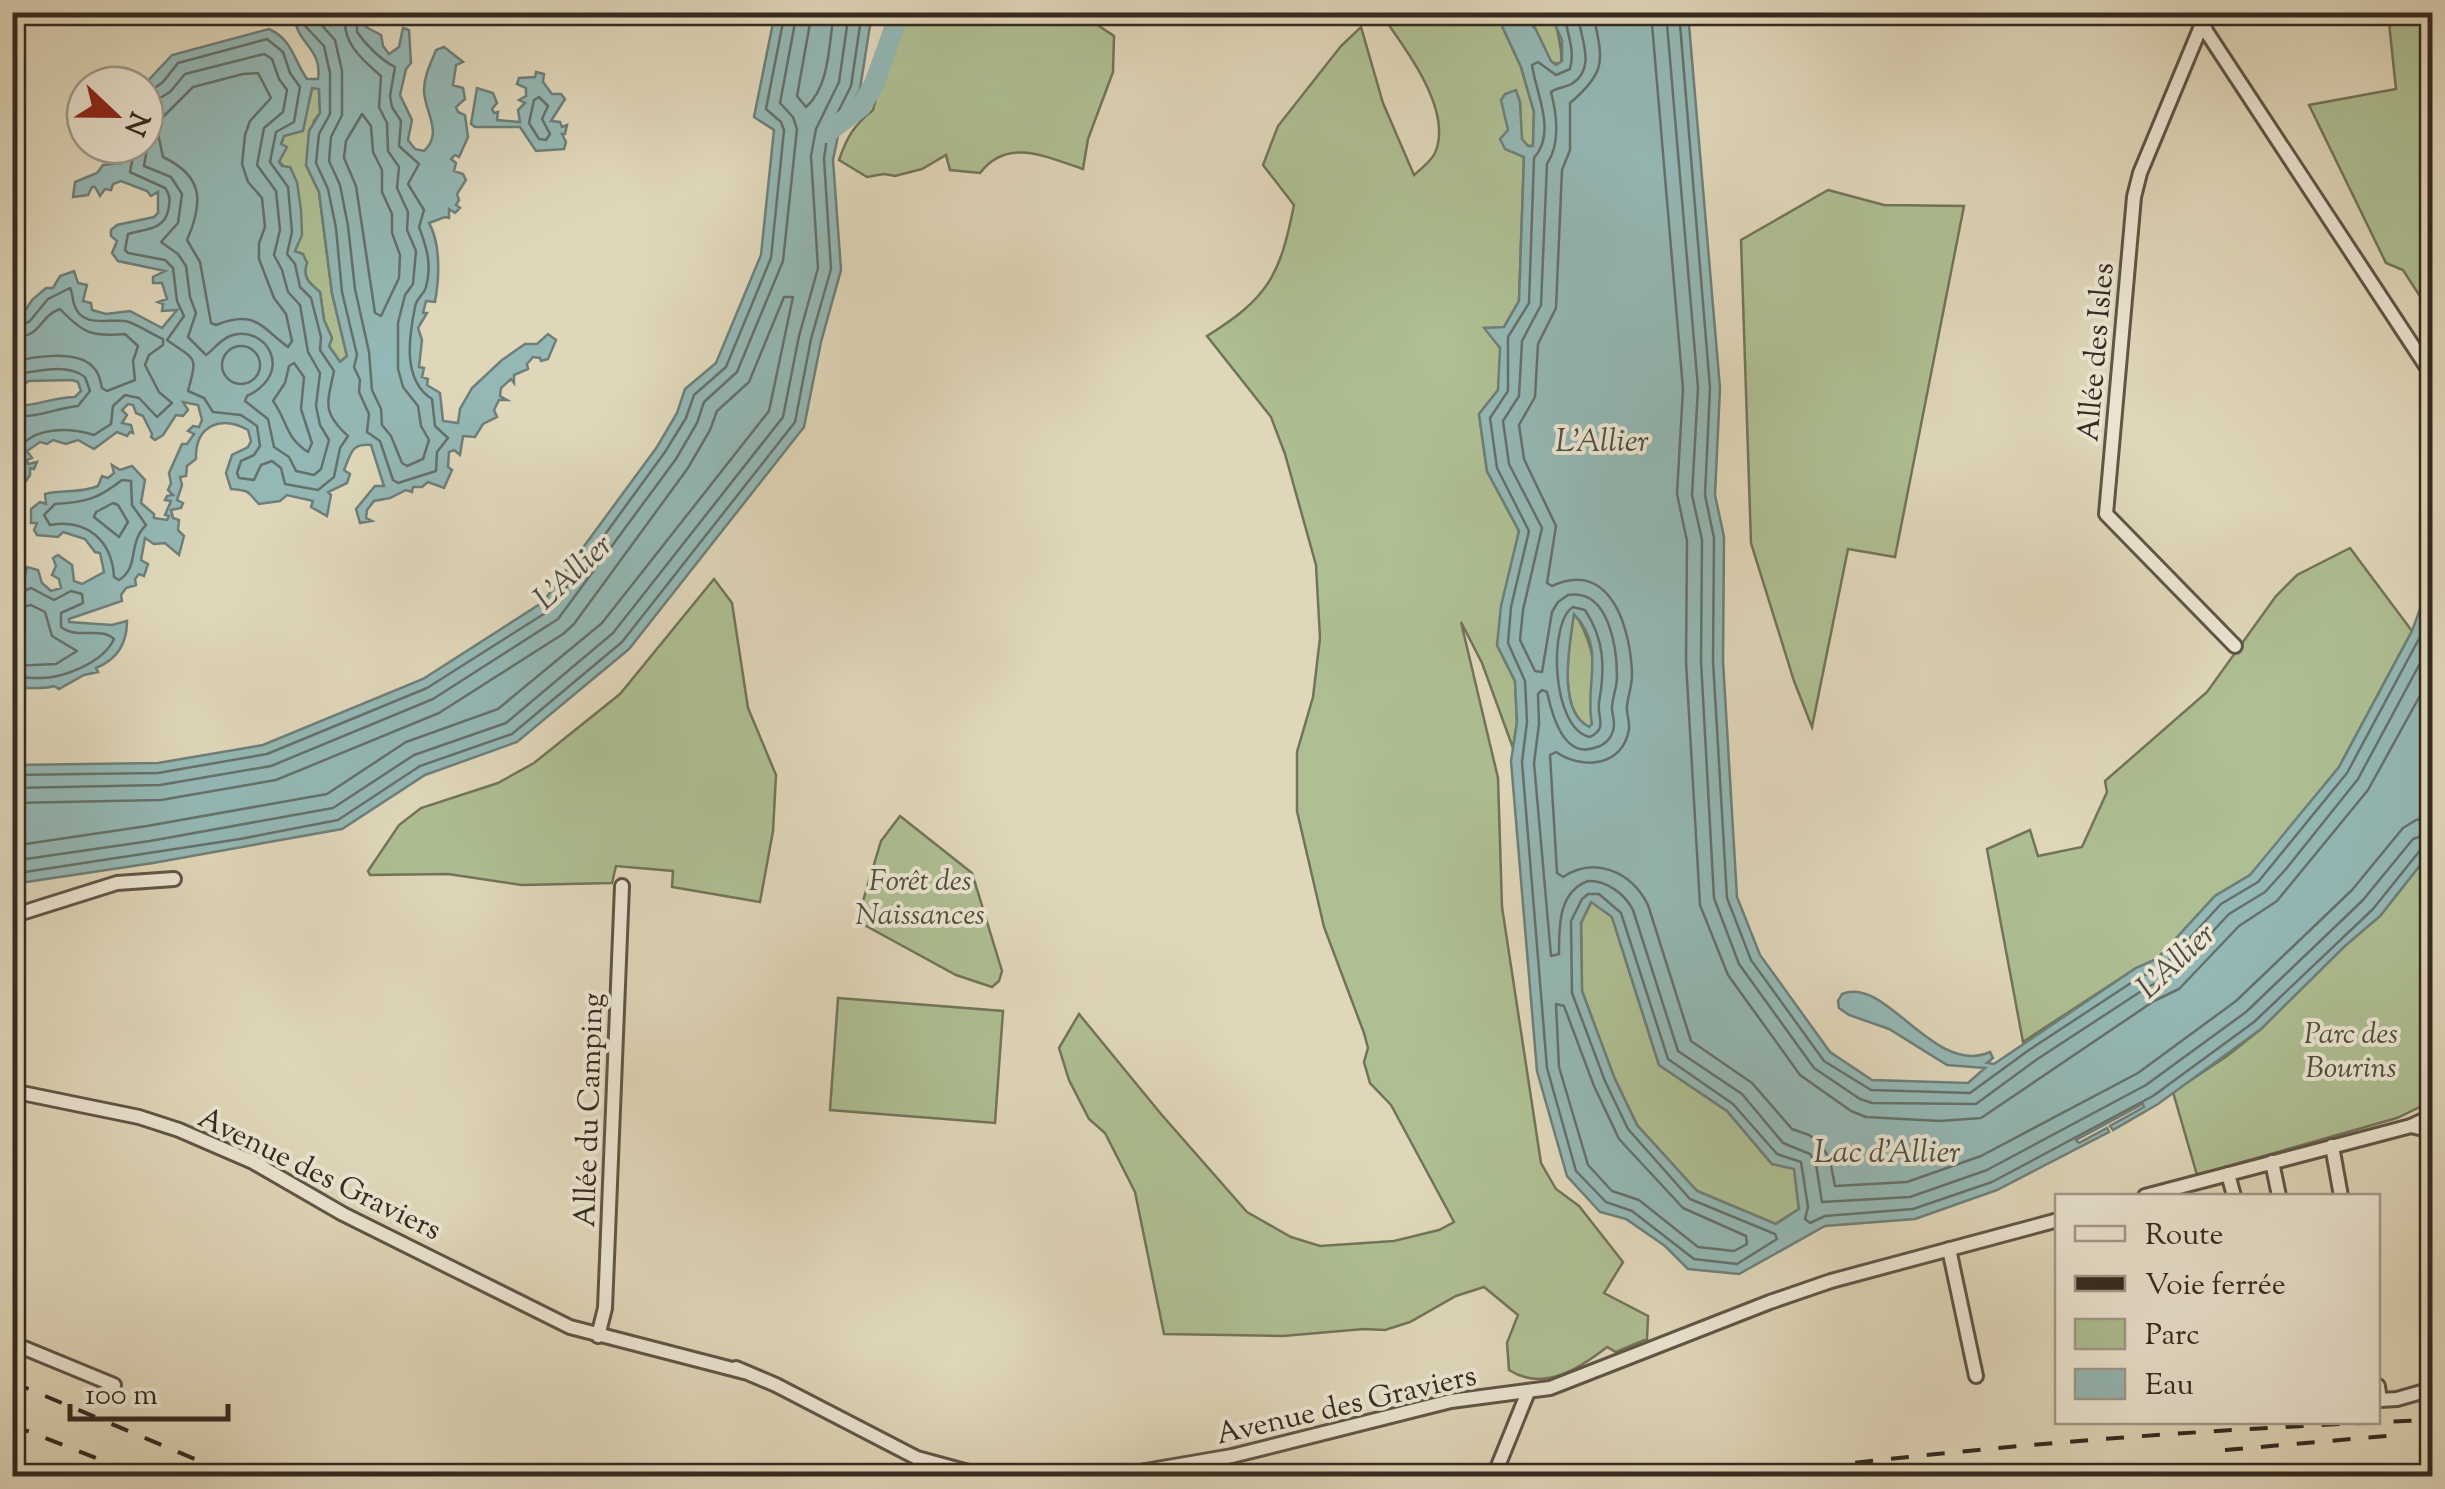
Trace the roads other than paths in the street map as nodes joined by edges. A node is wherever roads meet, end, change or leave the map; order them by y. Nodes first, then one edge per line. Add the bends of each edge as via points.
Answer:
1 (2201, 18) edge
2 (2432, 375) edge
3 (2234, 646) dead end
4 (174, 880) dead end
5 (622, 886) dead end
6 (12, 916) edge
7 (12, 1091) edge
8 (2431, 1125) edge
9 (2332, 1146) junction
10 (2272, 1162) junction
11 (2228, 1174) junction
12 (2153, 1194) edge
13 (2233, 1194) edge
14 (2278, 1194) edge
15 (2341, 1194) edge
16 (2055, 1221) edge
17 (1949, 1250) junction
18 (599, 1332) junction
19 (12, 1343) edge
20 (1976, 1376) dead end
21 (114, 1385) dead end
22 (2432, 1389) edge
23 (1528, 1392) junction
24 (2380, 1393) edge
25 (983, 1476) edge
26 (1116, 1476) edge
27 (1494, 1476) edge

1 - 2 street
1 - 3 street, Allée des Isles via 2134,197 2106,514
4 - 6 street via 117,883
5 - 18 street, Allée du Camping
7 - 18 street, Avenue des Graviers via 179,1130 570,1327
8 - 9 street
9 - 10 street
9 - 15 street
10 - 11 street
10 - 14 street
11 - 12 street
11 - 13 street
16 - 17 street, Avenue des Graviers
17 - 20 street
17 - 23 street, Avenue des Graviers via 1770,1302
18 - 25 street, Avenue des Graviers via 744,1372 917,1458
19 - 21 street
22 - 24 street via 2398,1400
23 - 26 street, Avenue des Graviers via 1421,1408 1232,1456
23 - 27 street

